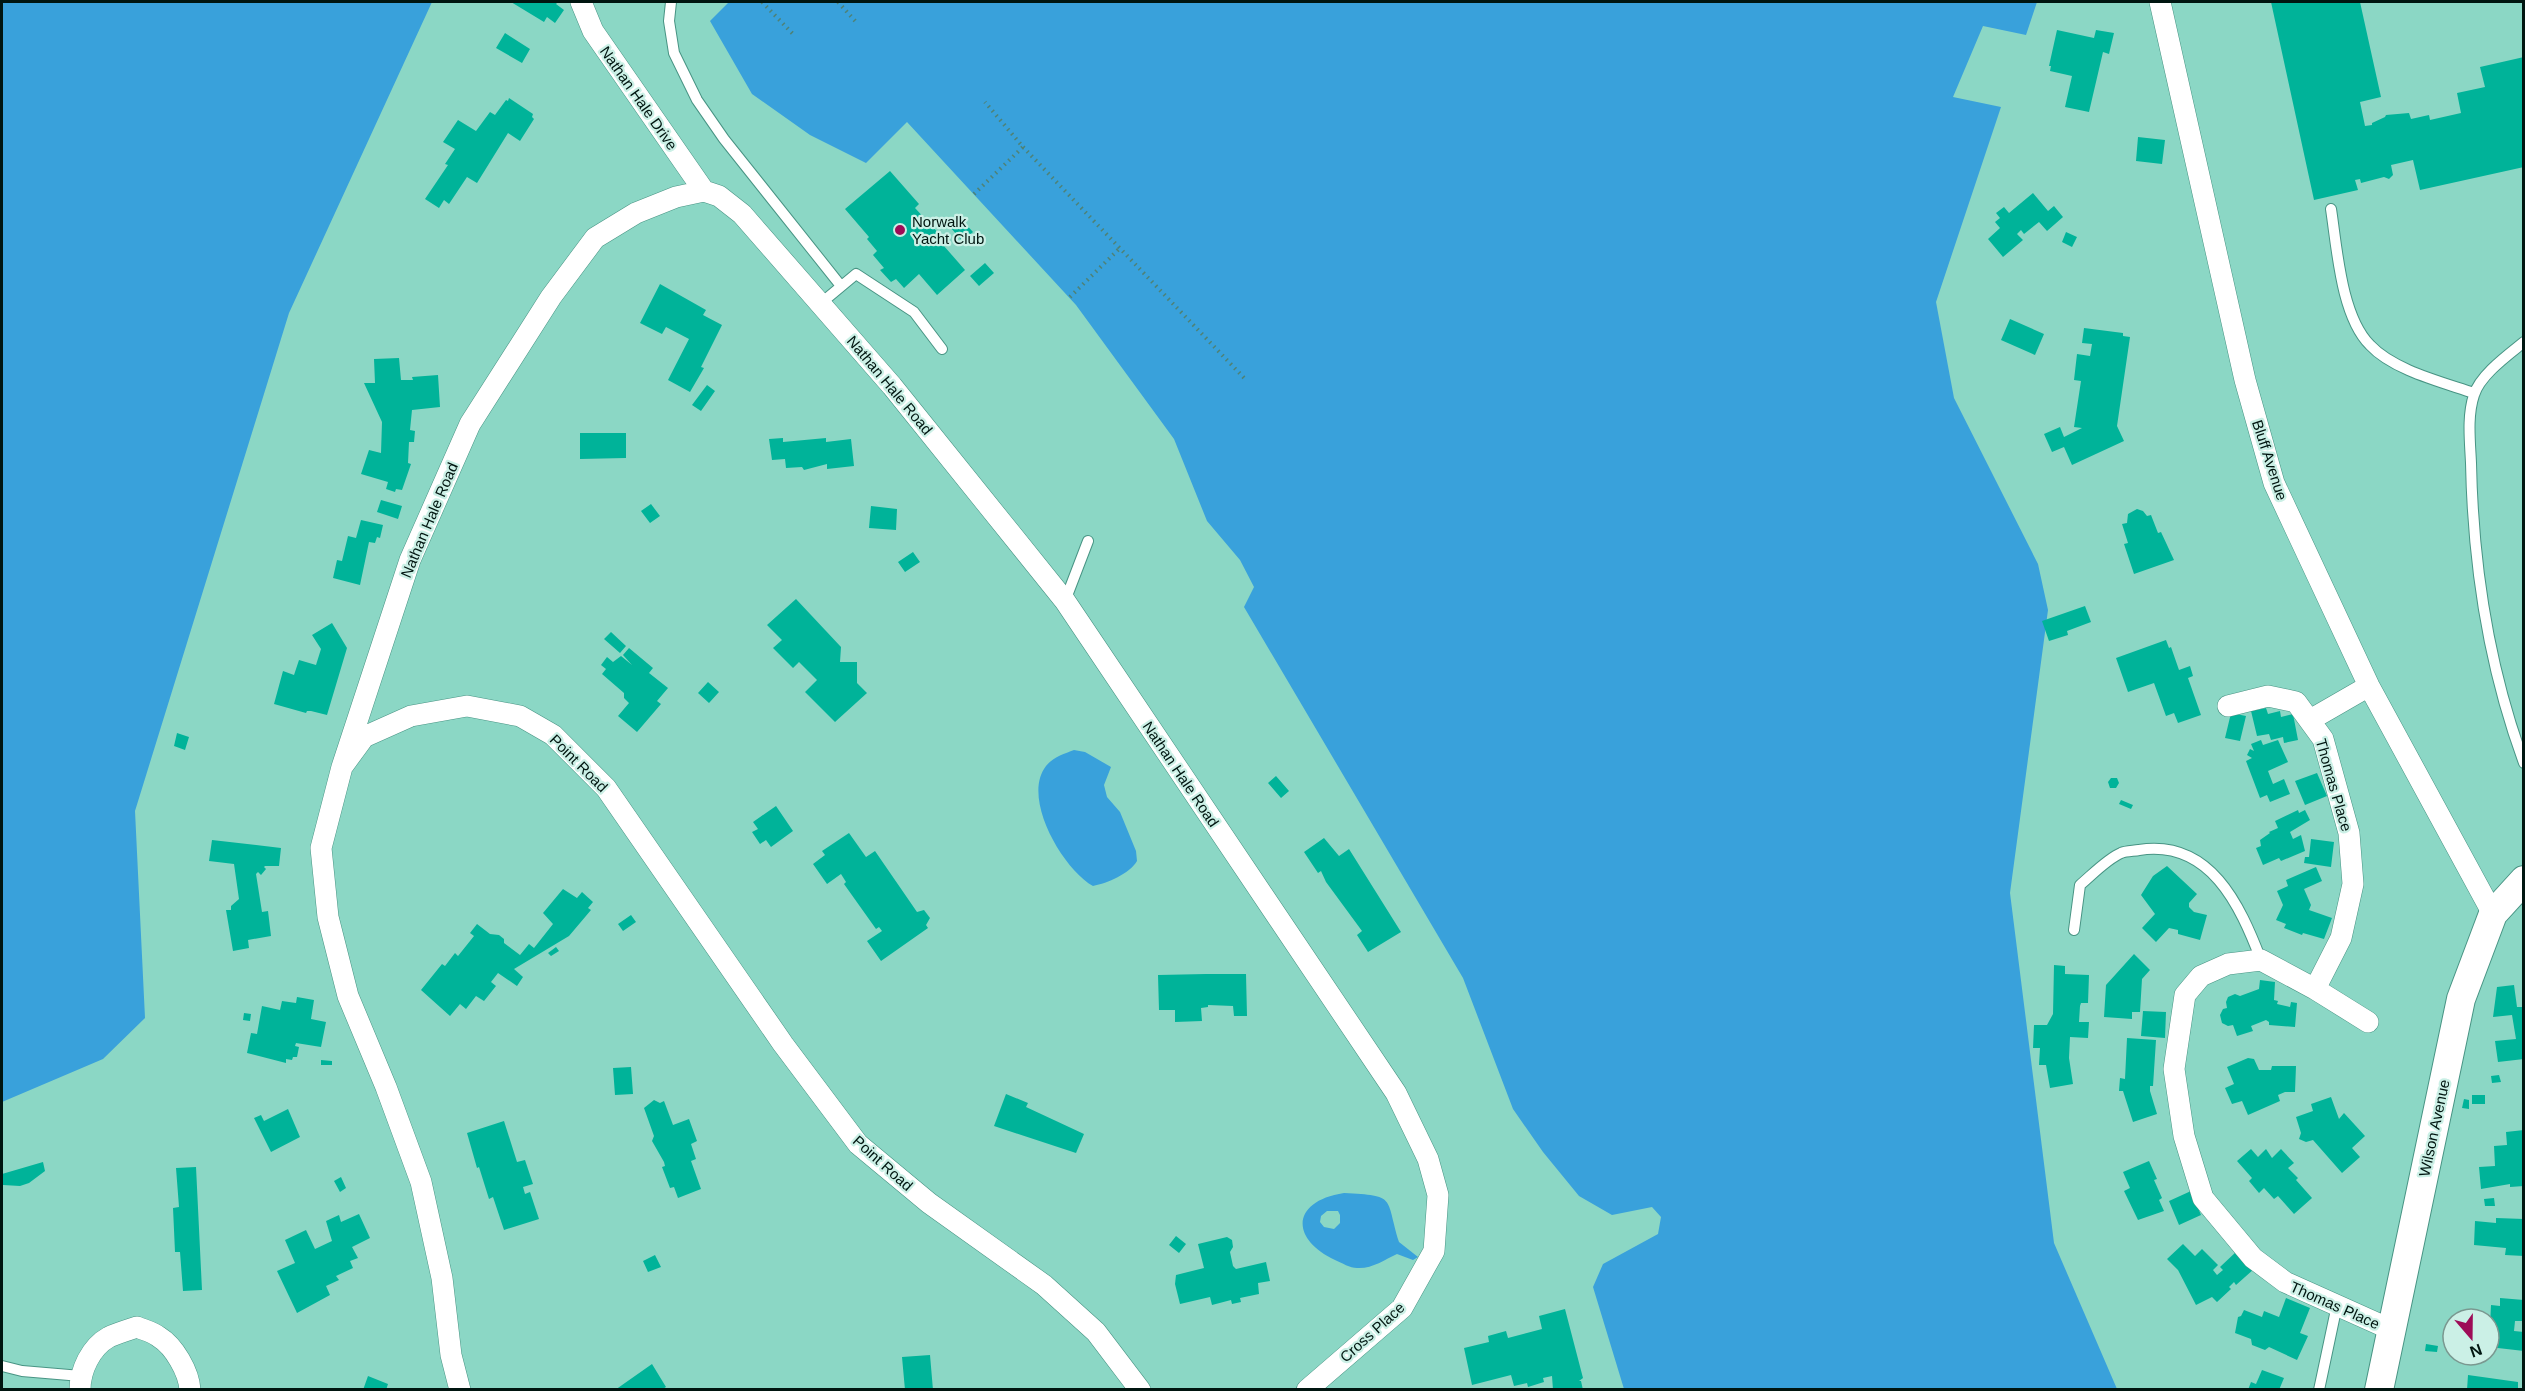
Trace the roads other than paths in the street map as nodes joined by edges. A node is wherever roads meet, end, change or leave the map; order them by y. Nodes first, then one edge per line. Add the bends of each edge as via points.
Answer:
1 (581, 2) edge
2 (671, 2) edge
3 (2160, 2) edge
4 (704, 191) junction
5 (2331, 209) dead end
6 (842, 286) junction
7 (820, 304) junction
8 (2523, 342) edge
9 (942, 349) dead end
10 (2474, 393) junction
11 (1088, 541) dead end
12 (1065, 602) junction
13 (2369, 686) junction
14 (2228, 706) dead end
15 (2310, 720) junction
16 (2523, 763) edge
17 (342, 767) junction
18 (2523, 880) edge
19 (2493, 914) junction
20 (2074, 930) dead end
21 (2261, 960) junction
22 (2315, 988) junction
23 (2368, 1022) dead end
24 (1438, 1195) joint
25 (2337, 1305) junction
26 (2392, 1330) junction
27 (2, 1366) edge
28 (81, 1383) edge
29 (190, 1389) edge
30 (460, 1389) edge
31 (1140, 1389) edge
32 (1306, 1389) edge
33 (2319, 1389) edge
34 (2379, 1389) edge

1 - 4 street, Nathan Hale Drive via 592,31
2 - 6 lane via 669,21 674,53 697,100
3 - 13 street, Bluff Avenue via 2245,380 2274,483
4 - 7 street, Nathan Hale Road via 719,196 742,214
4 - 17 street, Nathan Hale Road via 636,213 595,238 551,297 470,424 410,560
5 - 10 lane via 2343,284 2356,327 2370,346 2409,371
6 - 7 lane
6 - 9 lane via 856,274 914,312
7 - 12 street, Nathan Hale Road via 892,386
8 - 10 lane via 2495,366
10 - 16 lane via 2469,423 2472,516 2487,625 2508,720
11 - 12 lane
12 - 24 street, Nathan Hale Road via 1396,1093 1428,1159
13 - 15 street, Thomas Place
13 - 19 street, Bluff Avenue
14 - 15 street, Thomas Place via 2268,696 2296,702
15 - 22 street, Thomas Place via 2323,739 2337,786 2349,833 2353,884 2341,938
17 - 30 street, Point Road via 321,848 328,917 348,996 421,1182
17 - 31 street, Point Road via 364,737 411,716 467,705 520,716 553,735 606,788 783,1044 858,1144 929,1203 1044,1285 1096,1332
18 - 19 main road, Wilson Avenue
19 - 26 main road, Wilson Avenue via 2461,999
20 - 21 lane via 2080,885 2120,854 2160,847 2193,857 2222,883 2243,914
21 - 22 street
21 - 25 street, Thomas Place via 2228,964 2201,975 2185,995 2174,1069 2184,1136 2203,1198 2253,1258 2284,1282
22 - 23 street
24 - 32 street, Cross Place via 1434,1251 1402,1308
25 - 26 street, Thomas Place
25 - 33 lane
26 - 34 main road, Wilson Avenue
27 - 28 lane
28 - 29 street via 86,1360 108,1338 137,1327 160,1337 177,1357

